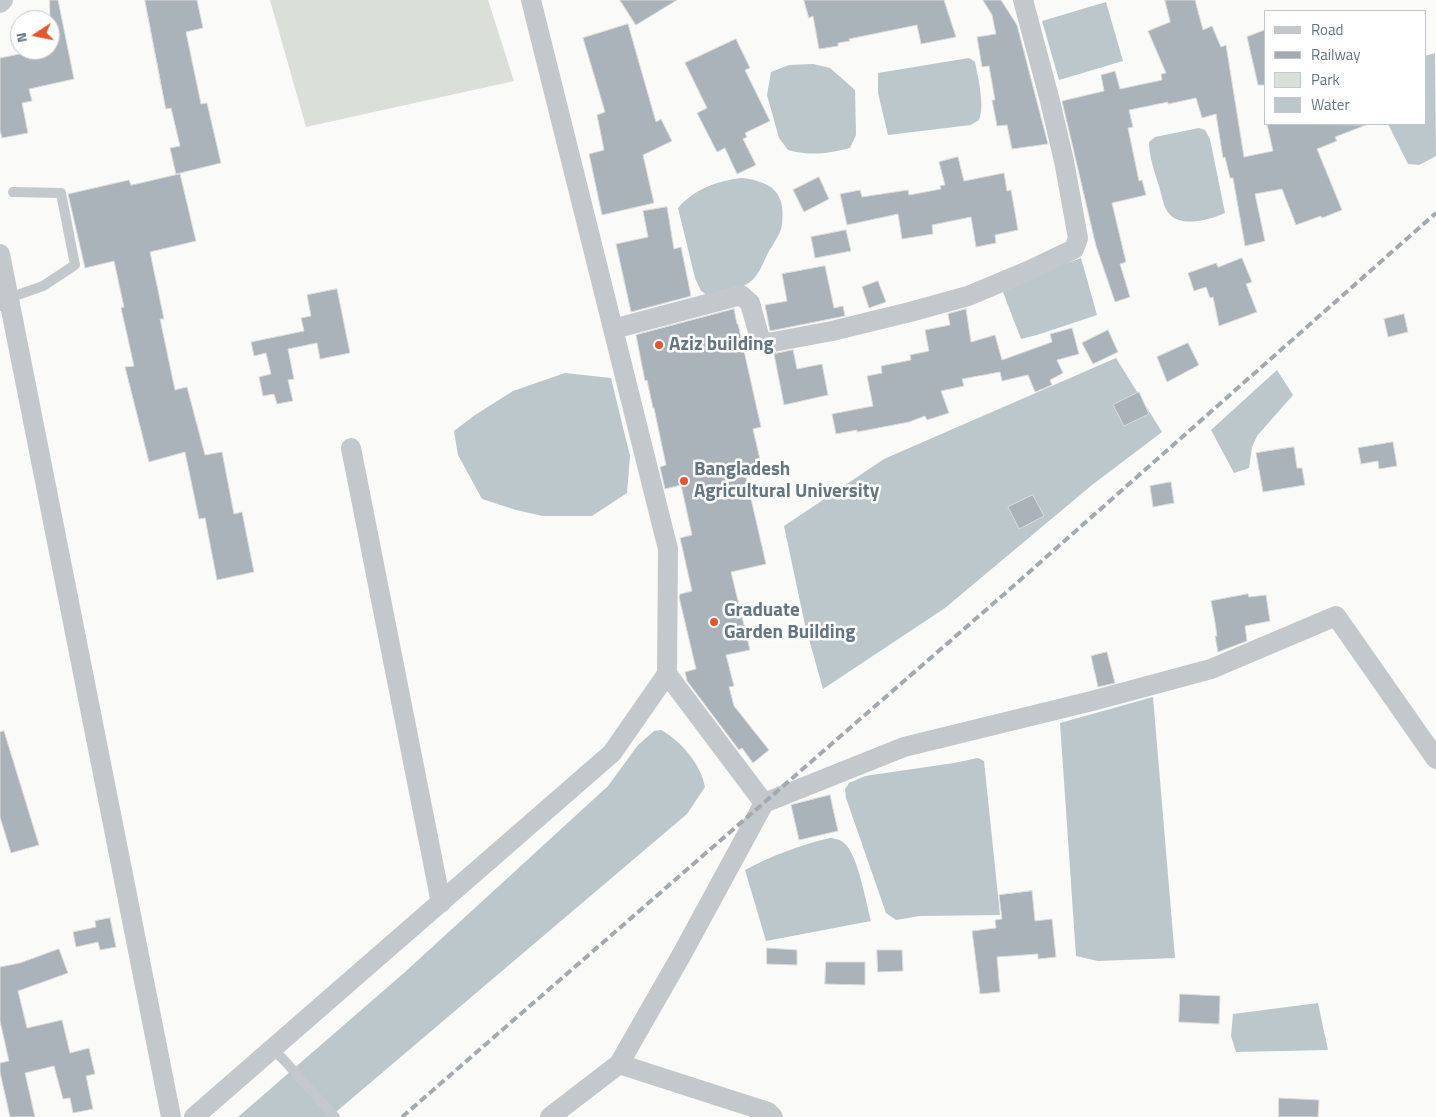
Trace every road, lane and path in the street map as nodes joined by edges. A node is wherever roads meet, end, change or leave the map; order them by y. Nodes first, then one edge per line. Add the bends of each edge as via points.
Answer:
1 (3, 0) edge
2 (531, 0) edge
3 (1023, 0) edge
4 (0, 3) edge
5 (13, 192) dead end
6 (0, 254) edge
7 (5, 302) edge
8 (613, 329) junction
9 (351, 448) dead end
10 (666, 674) junction
11 (1436, 759) edge
12 (764, 803) junction
13 (441, 903) junction
14 (278, 1054) junction
15 (619, 1064) junction
16 (171, 1117) edge
17 (194, 1117) edge
18 (335, 1117) edge
19 (550, 1117) edge
20 (773, 1117) edge

1 - 4 street
2 - 8 street
3 - 8 street via 1064,160 1078,238 1074,249 968,296 832,331 768,343 760,339 750,303 741,295
5 - 7 lane via 61,193 75,265 43,286
6 - 7 street
7 - 16 street
8 - 10 street via 668,548
9 - 13 street
10 - 12 street
10 - 13 street via 612,753
11 - 12 street via 1336,616 1211,669 904,747
12 - 15 street
13 - 14 street
14 - 17 street
14 - 18 lane
15 - 19 street
15 - 20 street via 768,1112

